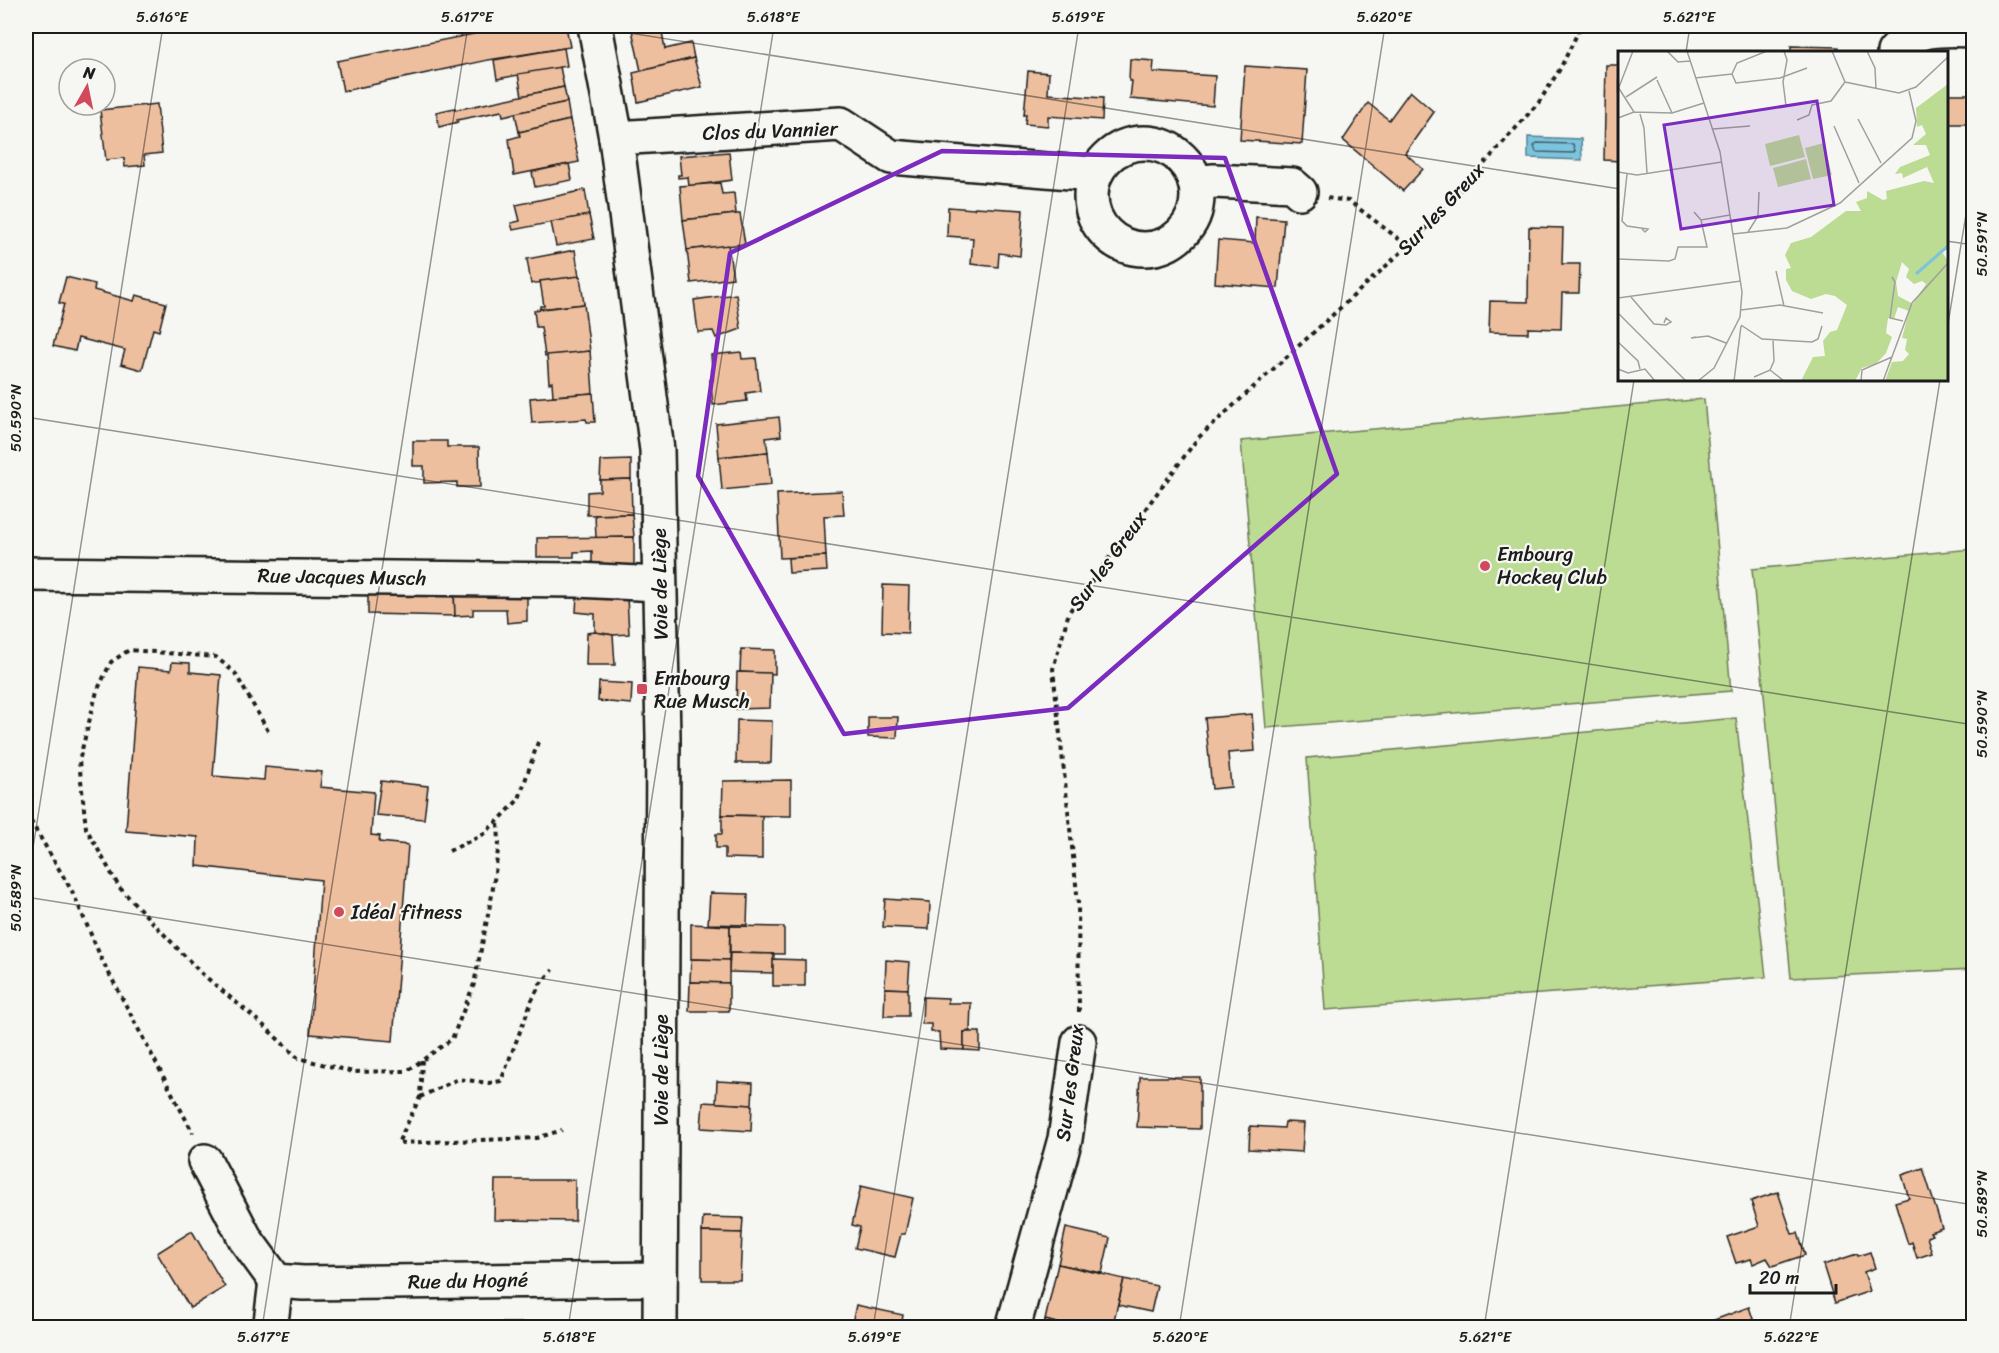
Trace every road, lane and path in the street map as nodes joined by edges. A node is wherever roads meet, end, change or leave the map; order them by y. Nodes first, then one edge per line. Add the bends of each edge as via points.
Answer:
1 (595, 26) edge
2 (1581, 26) edge
3 (1974, 30) edge
4 (1895, 51) edge
5 (616, 138) junction
6 (1094, 174) junction
7 (1195, 183) junction
8 (1300, 192) joint
9 (1408, 246) junction
10 (26, 574) edge
11 (659, 584) junction
12 (268, 731) dead end
13 (539, 739) dead end
14 (26, 813) edge
15 (498, 821) junction
16 (449, 851) dead end
17 (553, 970) dead end
18 (1079, 1042) joint
19 (422, 1060) junction
20 (420, 1097) junction
21 (562, 1130) dead end
22 (205, 1161) joint
23 (660, 1279) junction
24 (276, 1281) junction
25 (272, 1328) edge
26 (660, 1328) edge
27 (1013, 1328) edge

1 - 5 street, Voie de Liège
2 - 9 path, Sur les Greux via 1539,102
3 - 4 street via 1922,32
5 - 6 street, Clos du Vannier via 841,124 891,158
5 - 11 street, Voie de Liège via 657,450
6 - 7 street via 1112,152 1141,142 1174,151 1193,174
6 - 7 street via 1090,192 1097,222 1105,233 1133,249 1152,249 1176,239 1189,226 1198,194
7 - 8 street via 1292,185
8 - 9 path via 1349,201
9 - 18 path, Sur les Greux via 1198,438 1069,612 1053,669 1078,903
10 - 11 street, Rue Jacques Musch
11 - 23 street, Voie de Liège via 663,737
12 - 19 path via 235,673 216,657 129,650 111,662 97,692 79,762 86,828 119,887 200,972 298,1058 353,1072 407,1071
13 - 15 path via 519,799
14 - 22 path via 73,893 102,960
15 - 16 path via 482,835
15 - 19 path via 492,895 474,984 452,1039
17 - 20 path via 532,1000 501,1081 458,1079
18 - 27 street, Sur les Greux via 1065,1139
19 - 20 path
20 - 21 path via 398,1143 537,1138
22 - 24 street via 246,1240
23 - 24 street, Rue du Hogné
23 - 26 street, Voie de Liège
24 - 25 street

